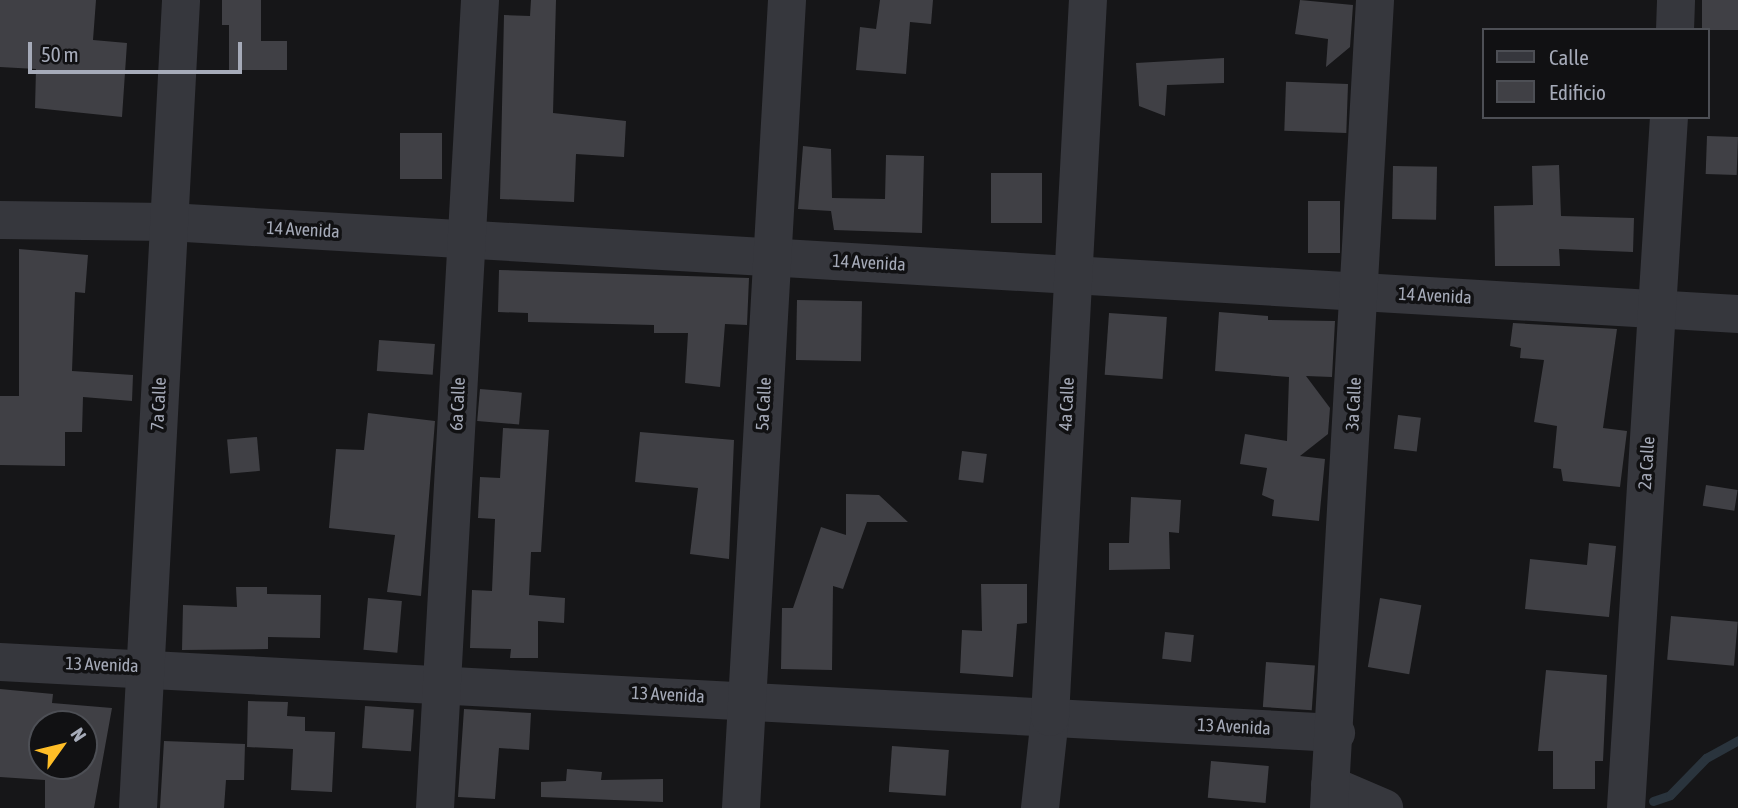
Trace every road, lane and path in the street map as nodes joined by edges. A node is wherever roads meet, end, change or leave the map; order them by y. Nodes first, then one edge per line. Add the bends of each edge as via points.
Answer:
1 (181, 0) edge
2 (480, 0) edge
3 (787, 0) edge
4 (1088, 0) edge
5 (1375, 0) edge
6 (1676, 0) edge
7 (1675, 28) edge
8 (1669, 119) edge
9 (0, 220) edge
10 (169, 222) junction
11 (467, 240) junction
12 (772, 257) junction
13 (1073, 275) junction
14 (1360, 292) junction
15 (1657, 309) junction
16 (1738, 314) edge
17 (0, 662) edge
18 (145, 666) junction
19 (442, 683) junction
20 (747, 700) junction
21 (1050, 717) junction
22 (1336, 733) junction
23 (1329, 797) edge
24 (138, 808) edge
25 (435, 808) edge
26 (741, 808) edge
27 (1040, 808) edge
28 (1384, 808) edge
29 (1626, 808) edge

1 - 10 street, 7a Calle
2 - 11 street, 6a Calle
3 - 12 street, 5a Calle
4 - 13 street, 4a Calle
5 - 14 street, 3a Calle
6 - 7 street
8 - 15 street, 2a Calle
9 - 10 street, 14 Avenida
10 - 11 street, 14 Avenida
10 - 18 street, 7a Calle
11 - 12 street, 14 Avenida
11 - 19 street, 6a Calle
12 - 13 street, 14 Avenida
12 - 20 street, 5a Calle
13 - 14 street, 14 Avenida
13 - 21 street, 4a Calle
14 - 15 street, 14 Avenida
14 - 22 street, 3a Calle
15 - 16 street, 14 Avenida
15 - 29 street, 2a Calle
17 - 18 street, 13 Avenida
18 - 19 street, 13 Avenida
18 - 24 street, 7a Calle
19 - 20 street, 13 Avenida
19 - 25 street, 6a Calle
20 - 21 street, 13 Avenida
20 - 26 street, 5a Calle
21 - 22 street, 13 Avenida
21 - 27 street, 4a Calle
22 - 23 street, 3a Calle
23 - 28 street

